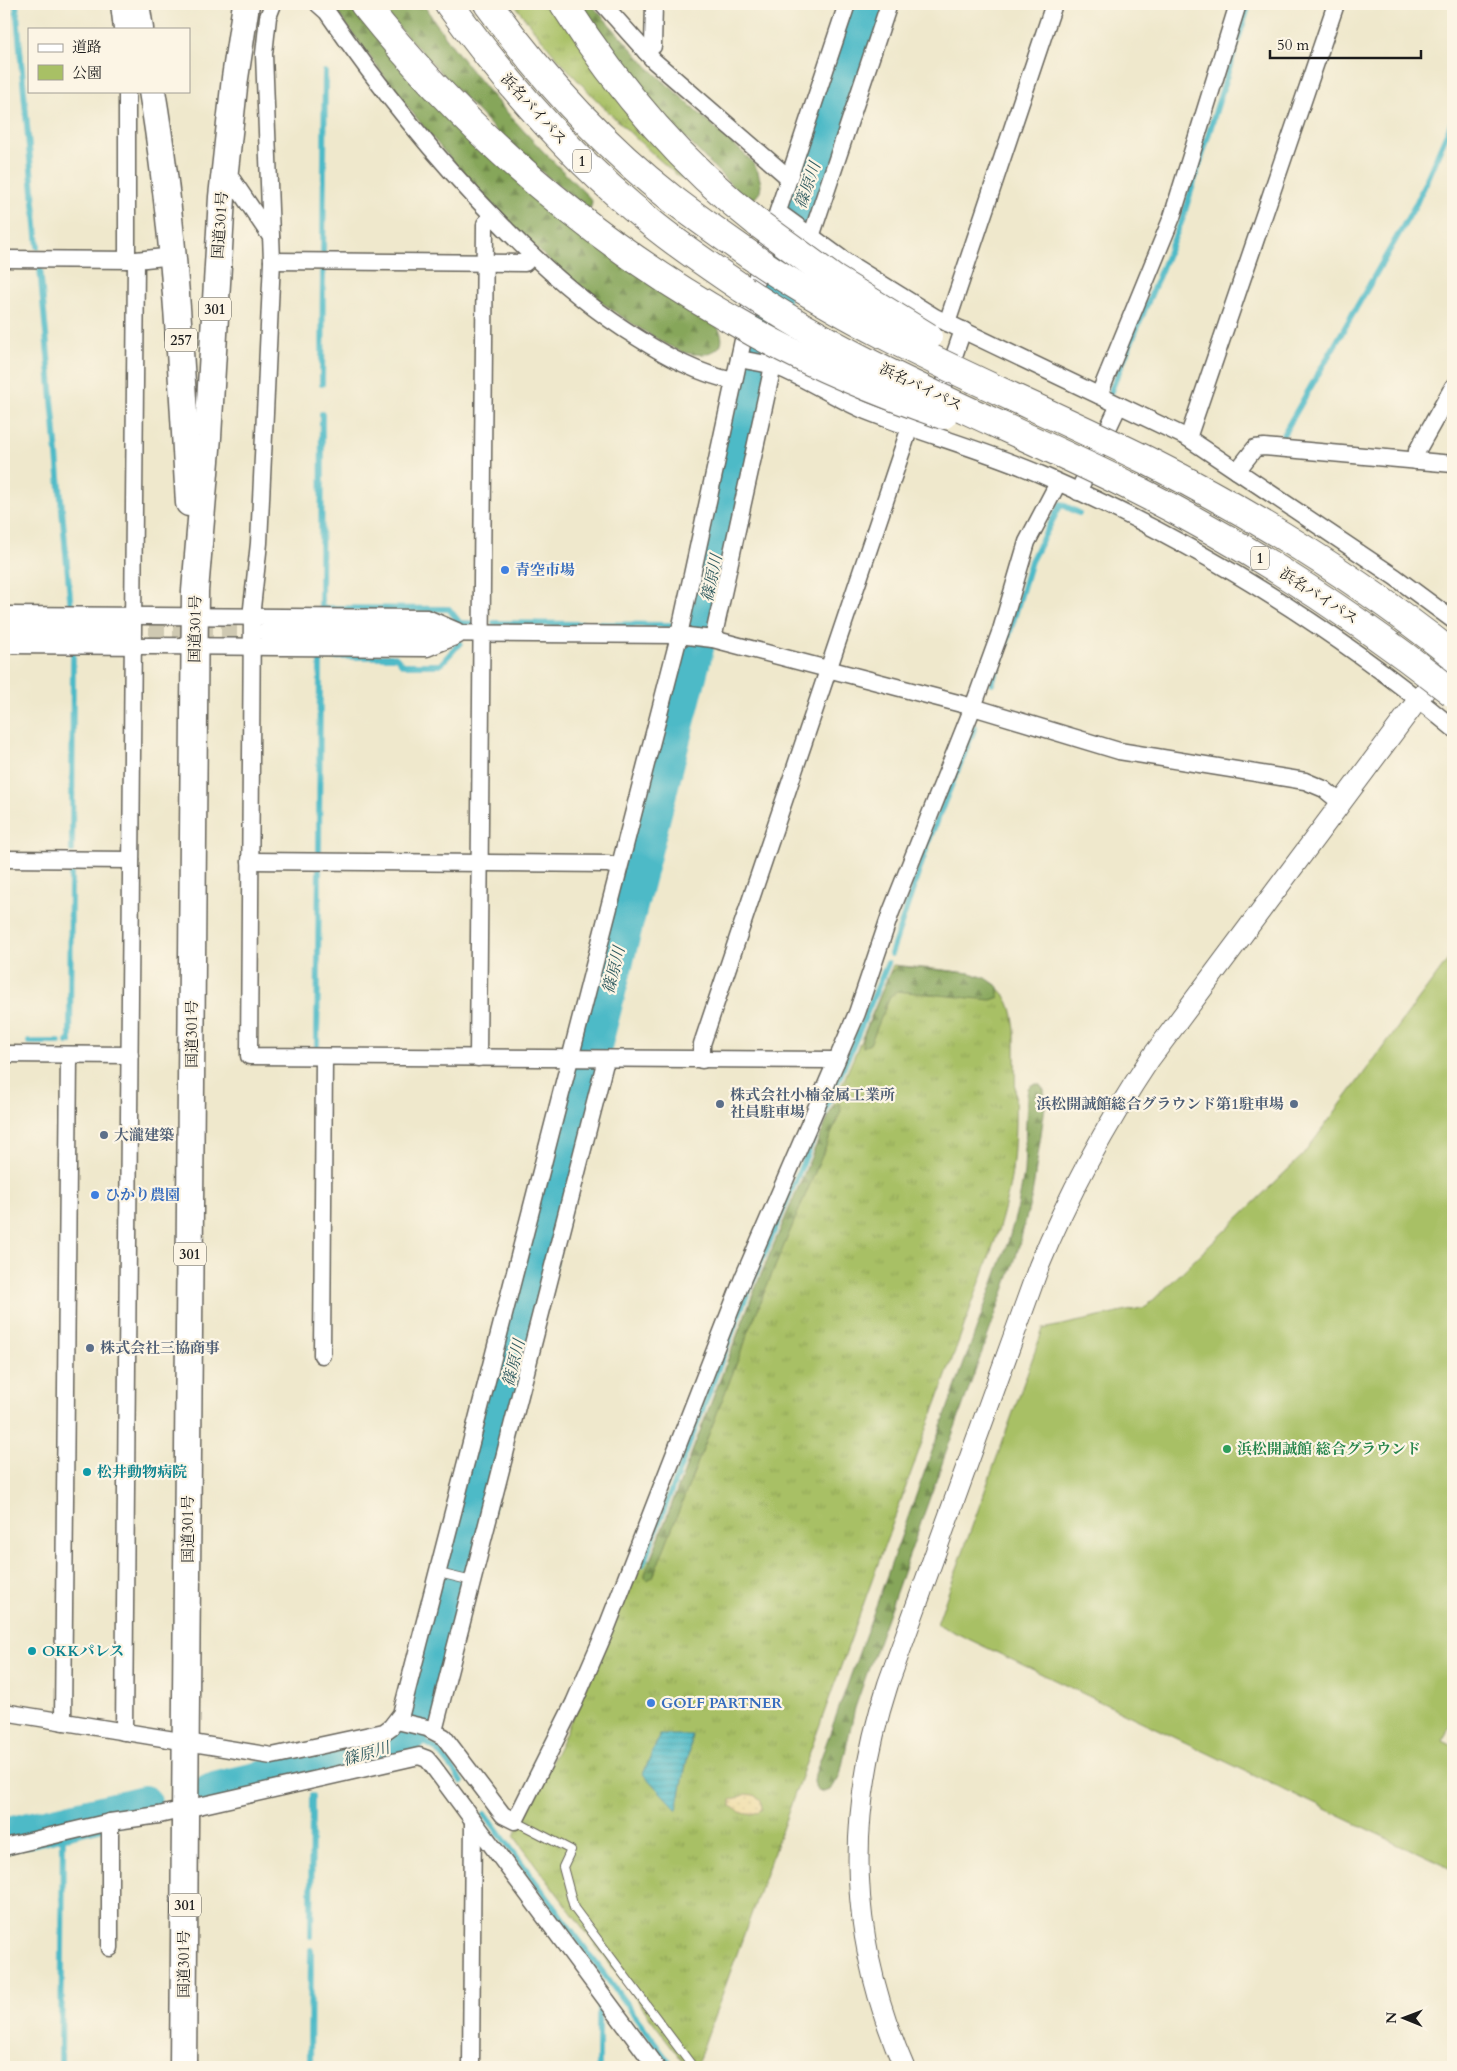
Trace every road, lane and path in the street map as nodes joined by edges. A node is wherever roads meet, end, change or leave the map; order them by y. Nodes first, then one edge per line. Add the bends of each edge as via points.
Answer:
1 (119, 4) edge
2 (136, 4) edge
3 (264, 4) edge
4 (318, 4) edge
5 (364, 4) edge
6 (449, 4) edge
7 (488, 4) edge
8 (564, 4) edge
9 (603, 4) edge
10 (654, 4) edge
11 (847, 4) edge
12 (889, 4) edge
13 (1054, 4) edge
14 (1238, 4) edge
15 (1336, 4) edge
16 (122, 28) edge
17 (140, 28) edge
18 (646, 52) junction
19 (127, 92) edge
20 (152, 92) edge
21 (225, 169) junction
22 (789, 178) junction
23 (492, 216) junction
24 (774, 218) junction
25 (807, 234) junction
26 (272, 238) junction
27 (826, 248) junction
28 (174, 256) junction
29 (532, 256) junction
30 (4, 259) edge
31 (132, 260) junction
32 (272, 261) junction
33 (485, 263) junction
34 (947, 323) junction
35 (963, 330) junction
36 (743, 360) junction
37 (771, 366) junction
38 (789, 372) junction
39 (734, 382) junction
40 (1453, 387) edge
41 (1099, 395) junction
42 (1119, 405) junction
43 (1064, 422) junction
44 (910, 427) junction
45 (927, 433) junction
46 (1188, 438) junction
47 (1052, 450) junction
48 (1416, 461) junction
49 (1453, 464) edge
50 (1237, 471) junction
51 (1058, 483) junction
52 (1078, 492) junction
53 (195, 591) junction
54 (4, 615) edge
55 (133, 616) junction
56 (195, 616) junction
57 (252, 617) junction
58 (1453, 620) edge
59 (4, 630) edge
60 (125, 631) tunnel mouth
61 (264, 632) tunnel mouth
62 (463, 634) junction
63 (482, 634) junction
64 (683, 636) junction
65 (711, 639) junction
66 (4, 645) edge
67 (133, 646) junction
68 (195, 646) junction
69 (252, 647) junction
70 (1453, 654) edge
71 (828, 670) junction
72 (1453, 693) edge
73 (1418, 700) junction
74 (973, 707) junction
75 (1453, 728) edge
76 (1342, 803) junction
77 (4, 859) edge
78 (131, 860) junction
79 (250, 861) junction
80 (480, 863) junction
81 (619, 867) junction
82 (4, 1054) edge
83 (69, 1055) junction
84 (130, 1055) junction
85 (324, 1057) junction
86 (478, 1058) junction
87 (575, 1058) junction
88 (604, 1059) junction
89 (702, 1060) junction
90 (836, 1062) junction
91 (322, 1355) dead end
92 (443, 1574) junction
93 (470, 1581) junction
94 (4, 1712) edge
95 (63, 1722) junction
96 (403, 1722) junction
97 (430, 1730) junction
98 (124, 1732) junction
99 (186, 1743) junction
100 (484, 1790) junction
101 (462, 1806) junction
102 (186, 1809) junction
103 (473, 1820) junction
104 (515, 1821) junction
105 (110, 1822) junction
106 (4, 1847) edge
107 (110, 1948) dead end
108 (184, 2067) edge
109 (471, 2067) edge
110 (656, 2067) edge
111 (693, 2067) edge
112 (904, 2067) edge

1 - 16 street
2 - 17 highway
3 - 21 highway, 国道301号 / 301 via 235,78
3 - 26 street
4 - 23 street via 398,110
5 - 47 highway, bridge via 441,94 535,182 638,262 734,322 864,386
6 - 47 highway, 浜名バイパス / 1, bridge via 520,96 579,158 650,222 743,289 799,324 852,354
7 - 43 highway, 浜名バイパス / 1, bridge via 544,75 626,159 670,197 751,256 866,326
8 - 24 highway via 618,80 666,137 719,190
9 - 18 street
10 - 18 street via 653,46
11 - 22 street
12 - 25 street
13 - 34 street
14 - 41 street via 1172,217
15 - 46 street
18 - 22 street
19 - 31 street
20 - 28 highway, 257
21 - 26 street
21 - 53 highway, 国道301号 / 301
22 - 24 street
23 - 29 street
23 - 33 street via 485,224
24 - 25 street
24 - 36 street via 758,271
24 - 43 highway, bridge via 826,274
25 - 27 street
26 - 32 street
27 - 34 street
27 - 38 street
28 - 31 street
28 - 53 highway, 257
29 - 33 street via 525,263
29 - 39 street via 623,330 710,376
30 - 31 street
31 - 55 street
32 - 33 street
32 - 57 street via 259,544
33 - 63 street
34 - 35 street
35 - 41 street
35 - 45 street
36 - 37 street
36 - 39 street
37 - 38 street
37 - 65 street
38 - 44 street via 864,410
39 - 64 street
40 - 48 street via 1416,452
41 - 42 street
42 - 46 street
42 - 52 street
43 - 70 highway, 浜名バイパス / 1, bridge via 1148,461 1266,526 1379,600
44 - 45 street
44 - 71 street
45 - 51 street
46 - 50 street
47 - 72 highway, 浜名バイパス / 1, bridge via 1134,488 1251,552 1362,624
48 - 49 street
48 - 50 street via 1264,447 1255,448
50 - 58 street
51 - 52 street
51 - 74 street via 1027,542 1002,630
52 - 73 street via 1180,543 1245,581 1346,647
53 - 56 highway, 国道301号 / 301
54 - 55 street
55 - 56 street
55 - 67 street
56 - 57 street
56 - 68 highway, 国道301号 / 301
57 - 62 street via 427,618
57 - 69 street
59 - 60 street
61 - 62 street
62 - 63 street
62 - 69 street via 427,648
63 - 64 street
63 - 80 street
64 - 65 street
64 - 81 street
65 - 71 street
66 - 67 street
67 - 68 street
67 - 78 street
68 - 69 street
68 - 99 highway, 国道301号 / 301
69 - 79 street
70 - 73 street
71 - 74 street
71 - 89 street via 702,1044
73 - 75 street
73 - 76 street
74 - 76 street via 1119,751 1305,781 1324,789
74 - 90 street via 898,893 864,995
76 - 112 street via 1150,1058 1075,1185 1028,1294 888,1684 864,1779 858,1876 872,1974
77 - 78 street
78 - 84 street
79 - 80 street
79 - 85 street via 249,1056
80 - 81 street via 608,864
80 - 86 street
81 - 87 street
82 - 83 street
83 - 84 street
83 - 95 street
84 - 98 street
85 - 86 street
85 - 91 street
86 - 87 street
87 - 88 street
87 - 92 street
88 - 89 street
88 - 93 street
89 - 90 street
90 - 104 street via 743,1278 607,1628
92 - 93 lane
92 - 96 street via 405,1704
93 - 97 street
94 - 95 street
95 - 98 street
96 - 97 street
96 - 99 street via 384,1732 272,1756
97 - 100 street via 451,1744
98 - 99 street
99 - 102 highway, 国道301号 / 301
100 - 101 street
100 - 104 street via 503,1815
101 - 102 street via 427,1759 419,1756
101 - 103 street
102 - 105 street
102 - 108 highway, 国道301号 / 301
103 - 109 street
103 - 110 street
104 - 111 lane via 571,1850 562,1867 574,1908
105 - 106 street
105 - 107 street

